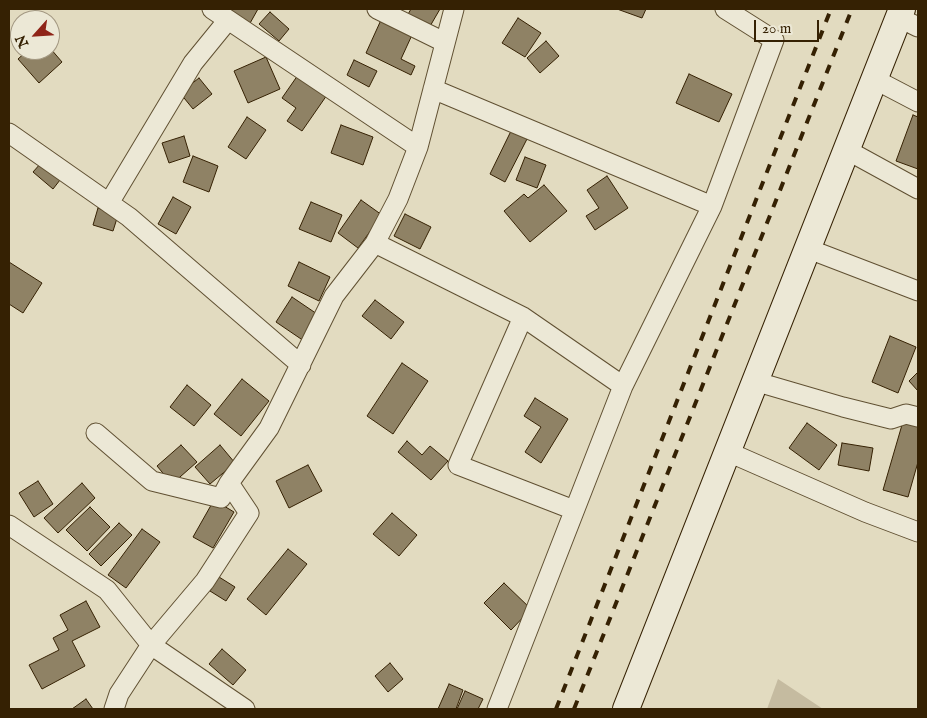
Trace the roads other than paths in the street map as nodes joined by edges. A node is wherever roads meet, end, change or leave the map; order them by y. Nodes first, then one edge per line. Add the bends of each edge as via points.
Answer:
1 (212, 9) edge
2 (377, 9) edge
3 (454, 9) edge
4 (725, 9) edge
5 (906, 18) edge
6 (228, 20) junction
7 (444, 42) junction
8 (874, 79) junction
9 (433, 89) junction
10 (918, 102) edge
11 (9, 133) edge
12 (418, 147) junction
13 (845, 149) junction
14 (918, 189) edge
15 (109, 203) junction
16 (712, 206) junction
17 (375, 243) junction
18 (806, 248) junction
19 (918, 291) edge
20 (523, 318) junction
21 (301, 365) junction
22 (754, 381) junction
23 (623, 386) junction
24 (918, 417) edge
25 (96, 433) dead end
26 (726, 451) junction
27 (229, 483) junction
28 (574, 510) junction
29 (9, 525) edge
30 (918, 532) edge
31 (151, 644) junction
32 (114, 709) edge
33 (245, 709) edge
34 (497, 709) edge
35 (626, 709) edge

1 - 6 street
2 - 7 street
3 - 7 street
4 - 16 street via 774,40
5 - 8 main road
6 - 12 street
6 - 15 street via 193,62
7 - 9 street
8 - 10 street
8 - 13 main road
9 - 12 street
9 - 16 street
11 - 15 street
12 - 17 street via 398,199
13 - 14 street
13 - 18 main road
15 - 21 street
16 - 23 street
17 - 20 street
17 - 21 street via 334,296
18 - 19 street
18 - 22 main road
20 - 23 street
20 - 28 street via 458,466
21 - 27 street via 269,428
22 - 24 street via 891,418 906,414
22 - 26 main road
23 - 28 street
25 - 27 street via 152,481 222,498
26 - 30 street via 864,512
26 - 35 main road
27 - 31 street via 249,513 205,581
28 - 34 street
29 - 31 street via 107,590
31 - 32 street via 119,694
31 - 33 street

